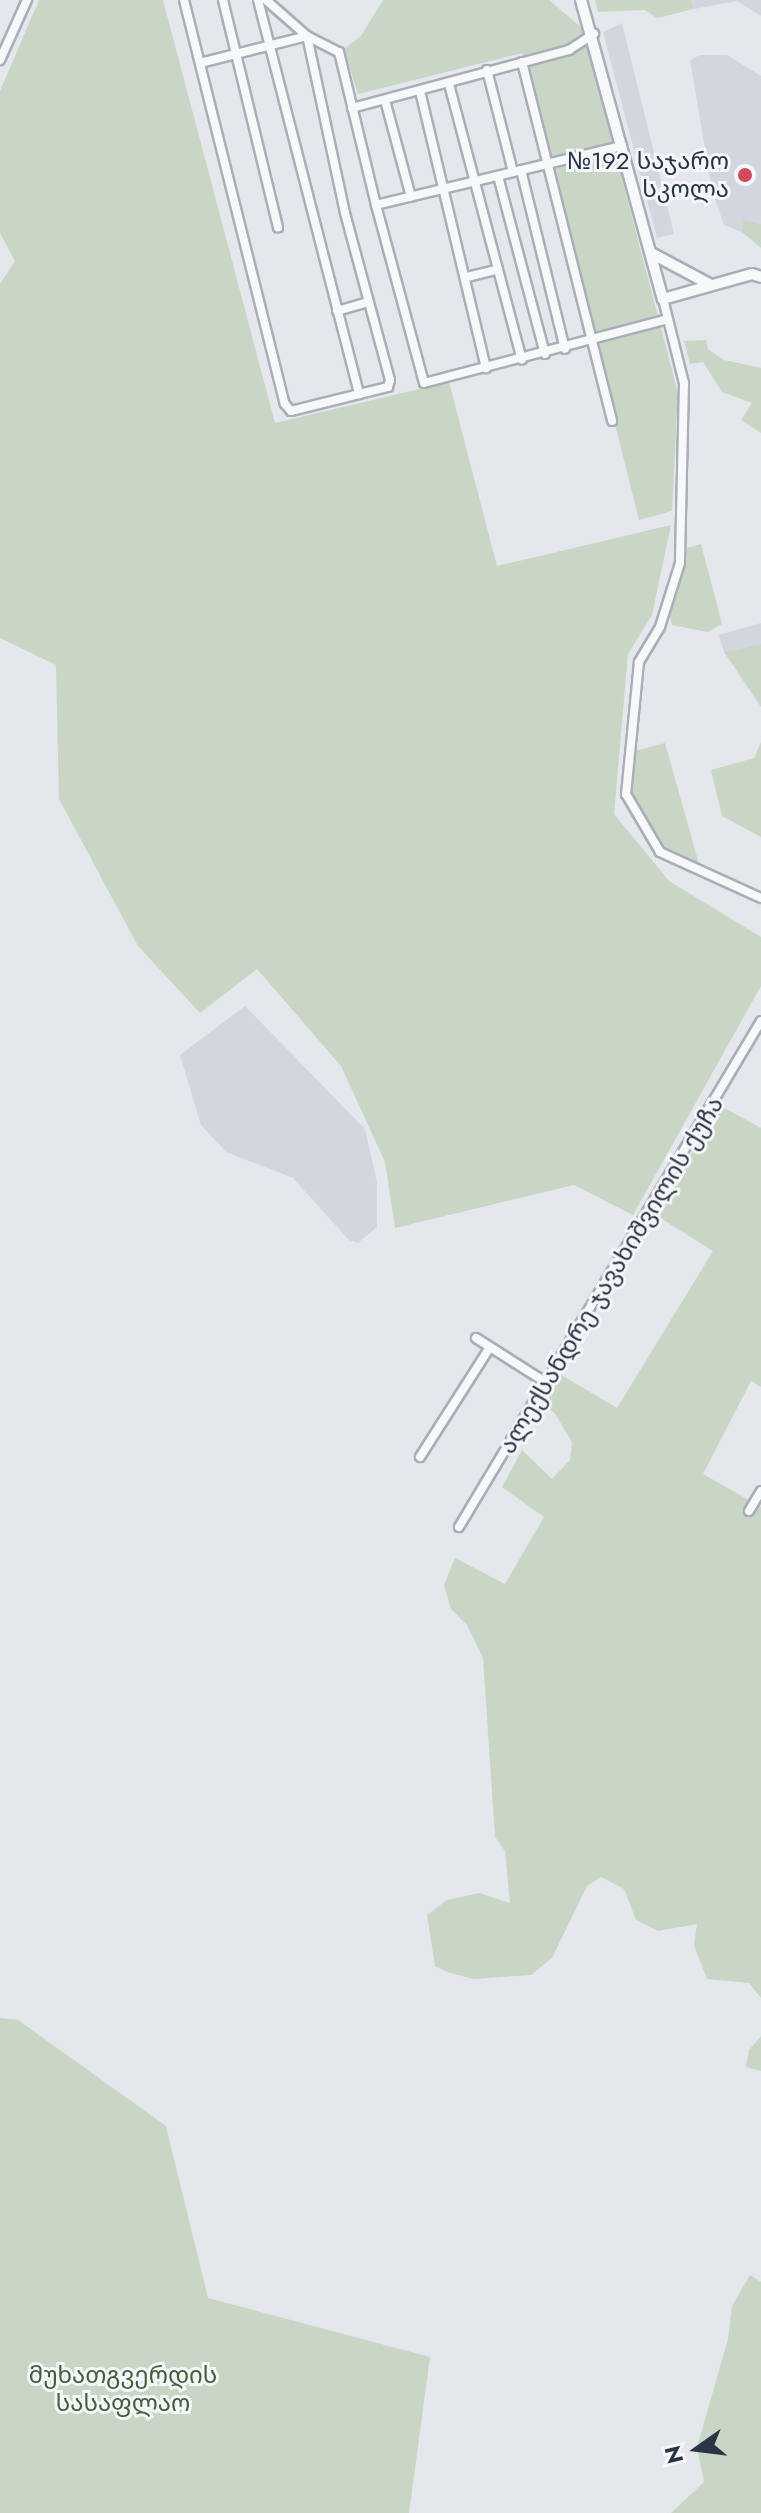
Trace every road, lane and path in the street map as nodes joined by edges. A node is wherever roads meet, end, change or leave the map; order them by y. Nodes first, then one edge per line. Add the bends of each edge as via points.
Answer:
1 (27, 0) edge
2 (184, 0) edge
3 (223, 0) edge
4 (258, 0) edge
5 (266, 0) edge
6 (581, 0) edge
7 (594, 34) junction
8 (307, 36) junction
9 (270, 45) junction
10 (235, 54) junction
11 (0, 60) edge
12 (522, 62) junction
13 (200, 63) junction
14 (487, 70) junction
15 (449, 84) junction
16 (420, 91) junction
17 (385, 100) junction
18 (352, 108) junction
19 (622, 146) junction
20 (548, 164) junction
21 (517, 171) junction
22 (498, 176) junction
23 (475, 181) junction
24 (445, 189) junction
25 (411, 197) junction
26 (376, 205) junction
27 (278, 227) dead end
28 (651, 253) junction
29 (498, 269) junction
30 (467, 277) junction
31 (761, 277) edge
32 (711, 285) junction
33 (663, 299) junction
34 (369, 302) junction
35 (337, 311) junction
36 (668, 319) junction
37 (593, 343) junction
38 (565, 349) junction
39 (545, 354) junction
40 (522, 360) junction
41 (486, 368) junction
42 (359, 394) junction
43 (612, 421) dead end
44 (761, 898) edge
45 (761, 1021) edge
46 (476, 1338) dead end
47 (490, 1347) junction
48 (547, 1383) junction
49 (420, 1457) dead end
50 (761, 1491) edge
51 (749, 1511) dead end
52 (459, 1527) dead end

1 - 11 street
2 - 13 street
3 - 10 street
4 - 9 street
5 - 8 street
6 - 7 street
7 - 12 street via 569,50
7 - 19 street
8 - 9 street
8 - 18 street via 339,52
8 - 34 street
9 - 10 street
9 - 35 street
10 - 13 street
10 - 27 street
12 - 14 street
12 - 20 street
13 - 42 street via 285,404 291,411
14 - 15 street
14 - 21 street
15 - 16 street
15 - 23 street
16 - 17 street
16 - 24 street
17 - 18 street
17 - 25 street
18 - 26 street
19 - 20 street
19 - 28 street
20 - 21 street
20 - 37 street
21 - 22 street
21 - 38 street
22 - 23 street
22 - 39 street
23 - 24 street
23 - 29 street
24 - 25 street
24 - 30 street
25 - 26 street
26 - 41 street via 424,383
28 - 32 street
28 - 33 street
29 - 30 street
29 - 40 street
30 - 41 street
31 - 32 street via 752,274
32 - 33 street
33 - 36 street
34 - 35 street
34 - 42 street via 390,385
35 - 42 street
36 - 37 street
36 - 44 street via 684,383 680,563 660,627 641,646 625,766 630,802 660,852
37 - 38 street
37 - 43 street
38 - 39 street
39 - 40 street
40 - 41 street
45 - 48 street, ალექსანდრე ჯავახიშვილის ქუჩა
46 - 47 street
47 - 48 street
47 - 49 street
48 - 52 street, ალექსანდრე ჯავახიშვილის ქუჩა
50 - 51 street

